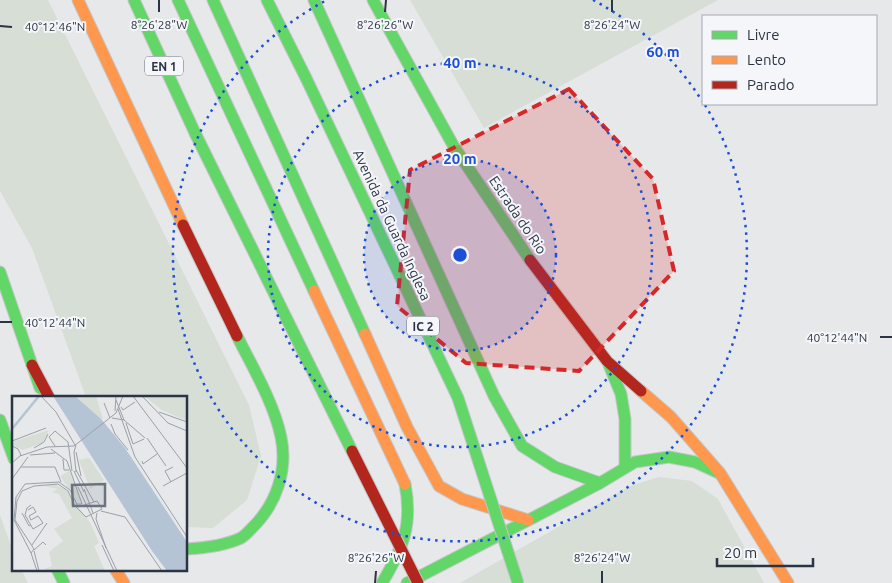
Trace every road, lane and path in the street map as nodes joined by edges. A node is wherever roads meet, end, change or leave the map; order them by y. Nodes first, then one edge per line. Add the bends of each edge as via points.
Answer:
1 (78, 0) edge
2 (134, 0) edge
3 (178, 0) edge
4 (213, 0) edge
5 (267, 0) edge
6 (314, 0) edge
7 (373, 0) edge
8 (0, 272) edge
9 (607, 361) junction
10 (32, 365) junction
11 (43, 396) edge
12 (49, 396) edge
13 (0, 420) edge
14 (12, 453) edge
15 (625, 467) junction
16 (720, 474) junction
17 (600, 482) junction
18 (528, 520) junction
19 (188, 549) edge
20 (58, 570) edge
21 (115, 570) edge
22 (64, 583) edge
23 (124, 583) edge
24 (382, 583) edge
25 (407, 583) edge
26 (418, 583) edge
27 (518, 583) edge
28 (788, 583) edge

1 - 19 main road via 151,160 264,390 281,437 278,491 266,514 243,537 212,548
2 - 26 main road, EN 1, bridge via 195,133
3 - 24 main road via 405,484 410,510 407,536
4 - 18 main road via 407,427 439,486 462,499
5 - 27 main road, Avenida da Guarda Inglesa / IC 2, bridge via 458,398
6 - 17 main road via 494,396 522,446 555,467
7 - 9 main road, Estrada do Rio via 453,145 524,252
8 - 10 main road
9 - 15 main road, Estrada do Rio via 621,394 625,419
9 - 16 main road, Estrada do Rio via 671,417
10 - 11 main road
10 - 12 main road
13 - 14 main road
15 - 16 main road via 635,462 669,457 695,462
15 - 17 main road
16 - 28 main road, Estrada do Rio
17 - 18 main road
18 - 25 main road
20 - 22 main road
21 - 23 main road

